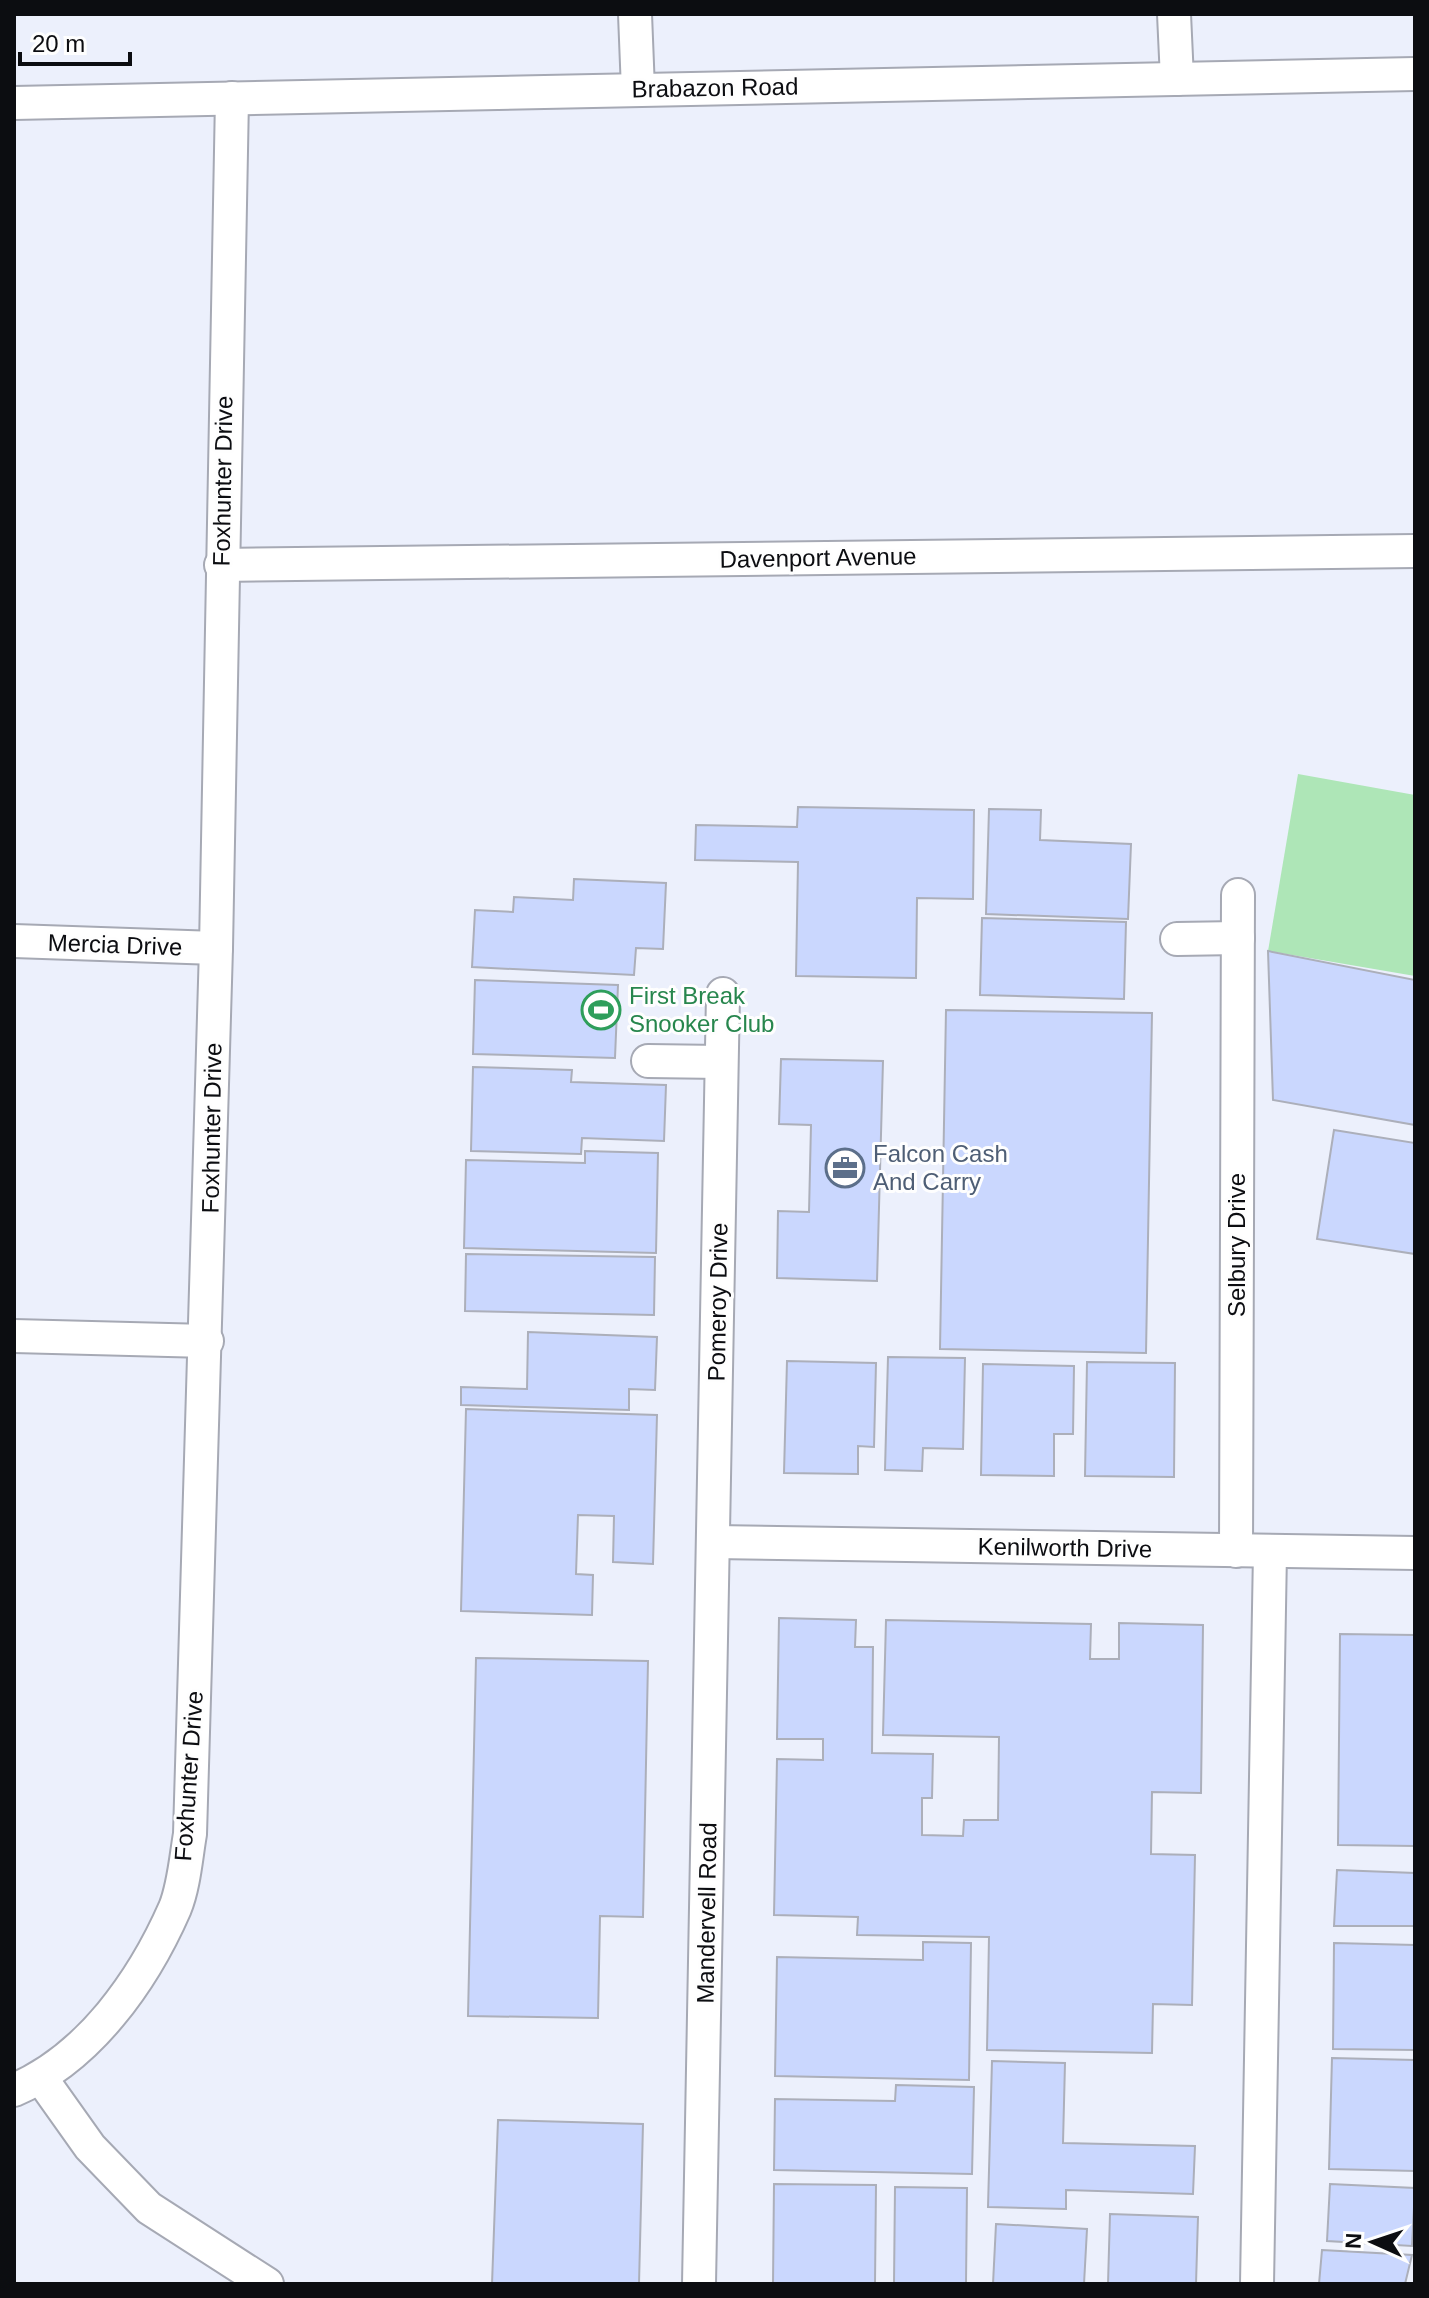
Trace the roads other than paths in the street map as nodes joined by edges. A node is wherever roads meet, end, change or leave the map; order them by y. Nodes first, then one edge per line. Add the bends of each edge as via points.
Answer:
1 (635, 14) edge
2 (1174, 14) edge
3 (1415, 74) edge
4 (1177, 79) junction
5 (638, 90) junction
6 (232, 98) junction
7 (14, 103) edge
8 (1415, 551) edge
9 (221, 565) junction
10 (1238, 895) dead end
11 (1238, 938) junction
12 (1177, 939) dead end
13 (14, 941) edge
14 (216, 948) junction
15 (723, 994) dead end
16 (648, 1061) dead end
17 (721, 1062) junction
18 (14, 1336) edge
19 (207, 1341) junction
20 (715, 1542) junction
21 (1236, 1551) junction
22 (1270, 1552) junction
23 (1415, 1553) edge
24 (28, 2084) edge
25 (267, 2284) edge
26 (699, 2284) edge
27 (1257, 2284) edge

1 - 5 street
2 - 4 street
3 - 4 street, Brabazon Road
4 - 5 street, Brabazon Road
5 - 6 street, Brabazon Road
6 - 7 street, Brabazon Road
6 - 9 street, Foxhunter Drive
8 - 9 street, Davenport Avenue
9 - 14 street, Foxhunter Drive
10 - 11 street, Selbury Drive
11 - 12 street
11 - 21 street, Selbury Drive
13 - 14 street, Mercia Drive
14 - 19 street, Foxhunter Drive
15 - 17 street, Pomeroy Drive
16 - 17 street
17 - 20 street, Pomeroy Drive
18 - 19 street
19 - 24 street, Foxhunter Drive via 190,1834 176,1905 138,1976 89,2040
20 - 21 street, Kenilworth Drive
20 - 26 street, Mandervell Road
21 - 22 street, Kenilworth Drive
22 - 23 street, Kenilworth Drive
22 - 27 street
24 - 25 street via 149,2208

